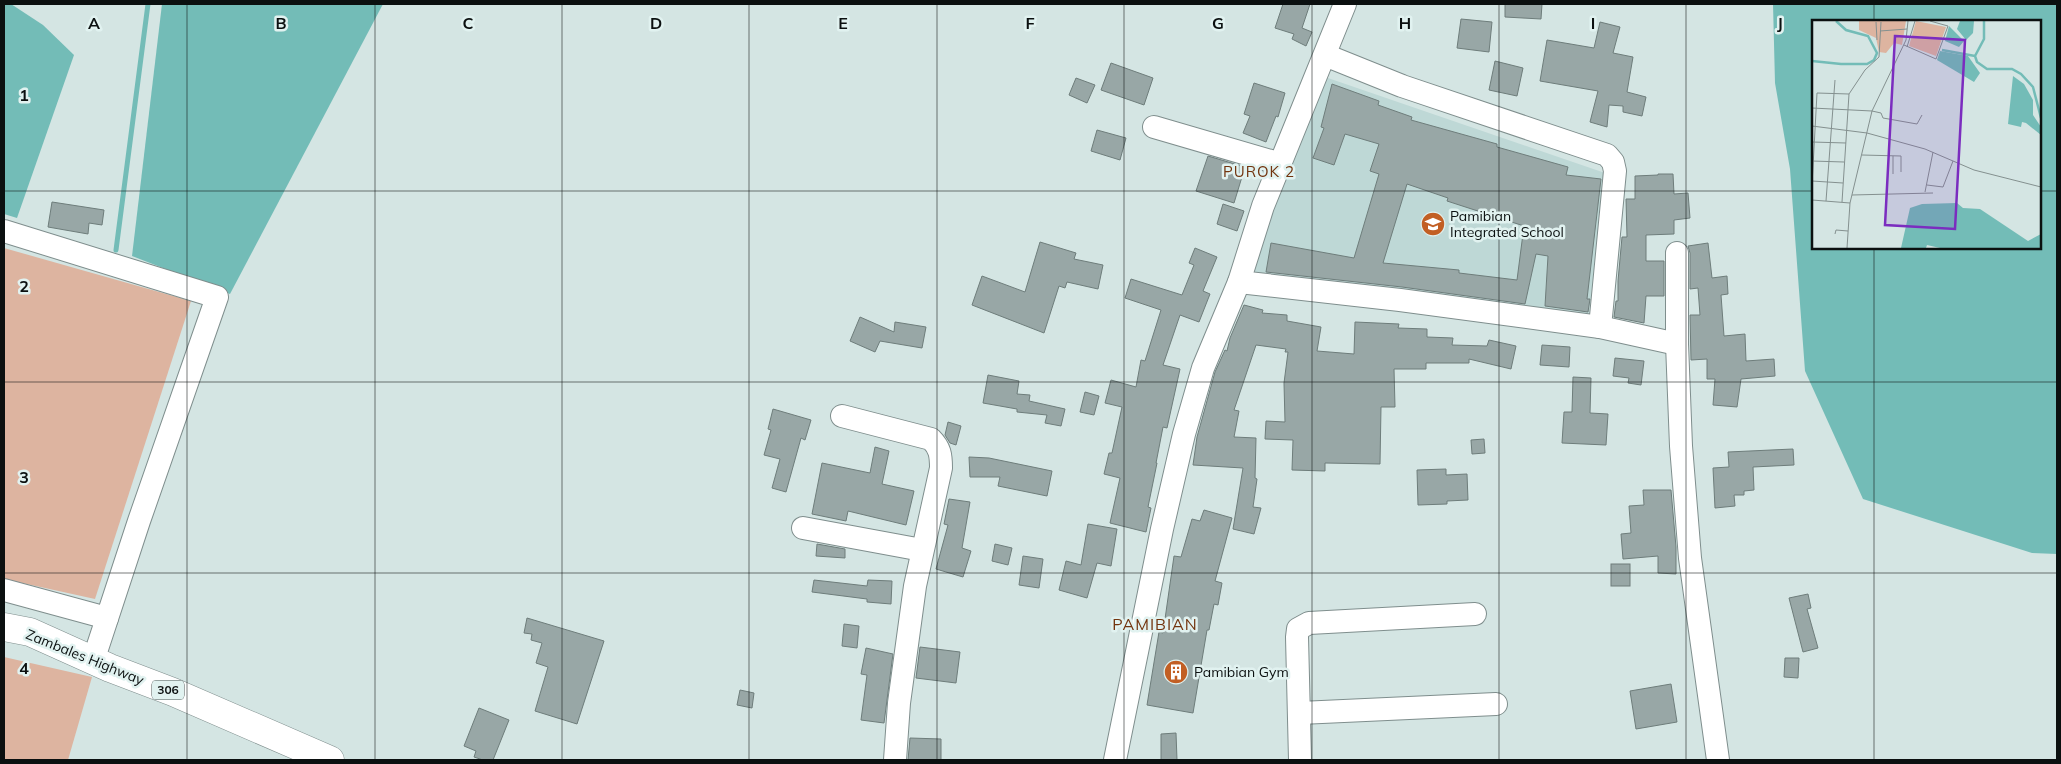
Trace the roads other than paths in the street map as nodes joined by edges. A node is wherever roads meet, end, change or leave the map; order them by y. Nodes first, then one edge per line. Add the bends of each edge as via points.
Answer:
1 (1345, 4) edge
2 (1325, 55) junction
3 (1154, 127) dead end
4 (1281, 164) junction
5 (4, 231) edge
6 (1677, 253) dead end
7 (1239, 282) junction
8 (1600, 327) junction
9 (1677, 344) junction
10 (842, 416) dead end
11 (803, 528) dead end
12 (922, 550) junction
13 (4, 590) edge
14 (1474, 614) dead end
15 (107, 618) junction
16 (4, 627) edge
17 (93, 661) junction
18 (1496, 704) dead end
19 (1300, 712) junction
20 (330, 760) edge
21 (895, 760) edge
22 (1115, 760) edge
23 (1300, 760) edge
24 (1718, 760) edge

1 - 2 street
2 - 4 street
2 - 8 street via 1402,86 1607,155 1615,171
3 - 4 street
4 - 7 street
5 - 15 street via 217,297
6 - 9 street
7 - 8 street
7 - 22 street via 1204,368 1184,434
8 - 9 street
9 - 24 street via 1690,558
10 - 12 street via 931,439 937,446 941,468
11 - 12 street
12 - 21 street via 899,703
13 - 15 street
14 - 19 street via 1302,625 1297,637
15 - 17 street
16 - 17 main road, Zambales Highway / 306 via 30,632
17 - 20 main road, Zambales Highway / 306
18 - 19 street
19 - 23 street

